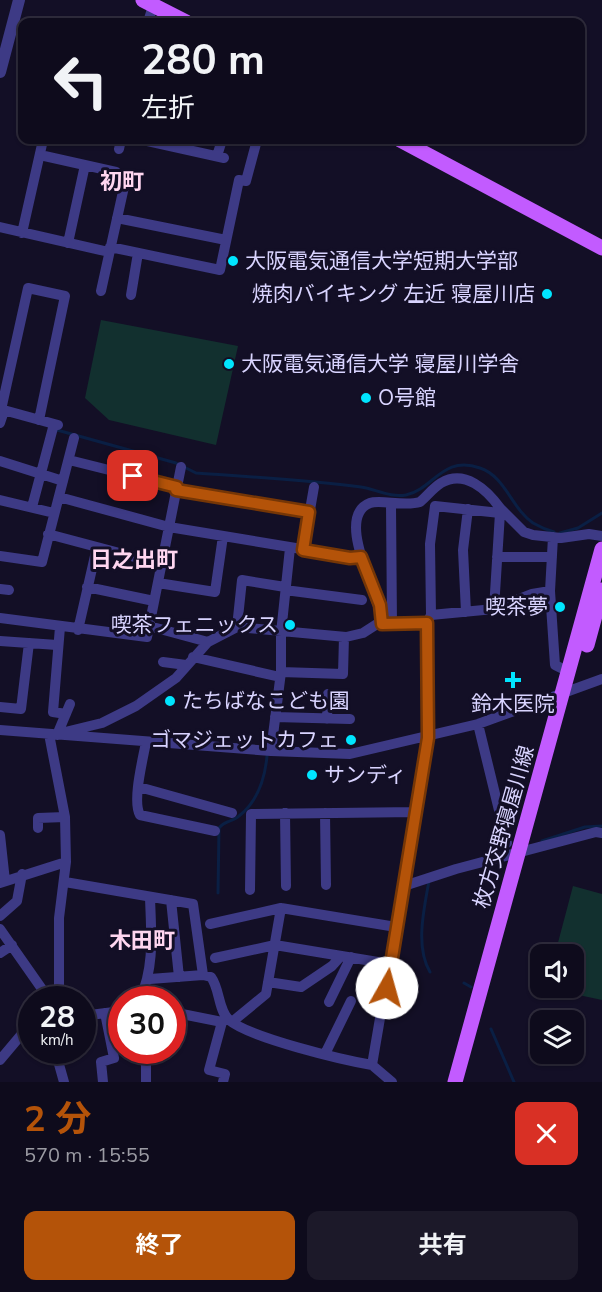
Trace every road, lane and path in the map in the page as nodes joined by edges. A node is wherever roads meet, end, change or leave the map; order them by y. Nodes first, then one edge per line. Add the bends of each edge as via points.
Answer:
1 (19, 0) edge
2 (148, 3) edge
3 (178, 18) edge
4 (0, 72) edge
5 (42, 144) edge
6 (161, 144) edge
7 (222, 144) edge
8 (257, 144) edge
9 (407, 144) edge
10 (40, 155) junction
11 (85, 165) junction
12 (116, 172) dead end
13 (124, 187) dead end
14 (117, 218) junction
15 (0, 227) edge
16 (22, 233) junction
17 (226, 240) junction
18 (68, 243) junction
19 (602, 248) edge
20 (110, 250) junction
21 (138, 253) junction
22 (101, 291) dead end
23 (131, 295) dead end
24 (2, 414) edge
25 (39, 420) junction
26 (74, 438) dead end
27 (69, 460) junction
28 (0, 461) edge
29 (180, 466) dead end
30 (40, 474) junction
31 (63, 481) junction
32 (314, 487) dead end
33 (176, 489) junction
34 (59, 497) junction
35 (0, 500) edge
36 (391, 505) junction
37 (32, 507) junction
38 (468, 509) junction
39 (500, 511) junction
40 (309, 512) junction
41 (54, 513) junction
42 (169, 527) junction
43 (48, 534) junction
44 (223, 536) junction
45 (602, 536) edge
46 (553, 537) junction
47 (97, 547) junction
48 (290, 548) junction
49 (602, 549) edge
50 (303, 550) junction
51 (0, 556) edge
52 (361, 557) junction
53 (497, 557) junction
54 (552, 557) junction
55 (161, 564) junction
56 (158, 583) junction
57 (87, 587) junction
58 (285, 588) junction
59 (602, 590) edge
60 (550, 591) junction
61 (362, 600) dead end
62 (154, 601) junction
63 (494, 609) junction
64 (466, 612) junction
65 (0, 618) edge
66 (429, 619) junction
67 (387, 624) junction
68 (149, 626) junction
69 (60, 627) junction
70 (237, 627) junction
71 (78, 630) junction
72 (282, 633) junction
73 (344, 637) junction
74 (0, 641) edge
75 (208, 642) junction
76 (29, 643) junction
77 (57, 645) junction
78 (190, 661) junction
79 (163, 662) dead end
80 (569, 672) junction
81 (280, 675) junction
82 (602, 679) edge
83 (569, 692) junction
84 (328, 694) dead end
85 (0, 707) edge
86 (275, 717) junction
87 (327, 719) junction
88 (350, 719) dead end
89 (478, 724) junction
90 (0, 730) edge
91 (53, 734) junction
92 (428, 738) junction
93 (146, 742) junction
94 (271, 751) junction
95 (139, 788) junction
96 (416, 812) junction
97 (232, 813) dead end
98 (285, 813) junction
99 (325, 813) junction
100 (65, 817) junction
101 (38, 828) dead end
102 (215, 831) dead end
103 (602, 833) edge
104 (0, 835) edge
105 (519, 849) junction
106 (66, 862) junction
107 (22, 874) junction
108 (2, 882) edge
109 (65, 882) junction
110 (326, 885) dead end
111 (404, 885) junction
112 (286, 886) dead end
113 (250, 890) dead end
114 (150, 897) junction
115 (171, 900) junction
116 (281, 908) junction
117 (0, 916) edge
118 (210, 924) dead end
119 (396, 927) junction
120 (0, 929) edge
121 (12, 945) junction
122 (275, 945) junction
123 (0, 953) edge
124 (346, 956) junction
125 (215, 958) dead end
126 (390, 964) junction
127 (203, 975) junction
128 (179, 977) junction
129 (150, 979) junction
130 (268, 981) junction
131 (42, 986) edge
132 (59, 986) edge
133 (146, 986) edge
134 (351, 1001) dead end
135 (329, 1002) dead end
136 (105, 1013) junction
137 (108, 1013) edge
138 (96, 1014) edge
139 (186, 1014) edge
140 (227, 1021) junction
141 (18, 1039) edge
142 (325, 1054) junction
143 (0, 1060) edge
144 (59, 1064) edge
145 (146, 1064) edge
146 (372, 1065) junction
147 (64, 1082) edge
148 (103, 1082) edge
149 (146, 1082) edge
150 (223, 1082) edge
151 (392, 1082) edge
152 (455, 1082) edge
153 (464, 1082) edge

1 - 4 street
2 - 3 main road
5 - 10 street
6 - 7 street via 221,157
8 - 17 street via 246,181 239,180
9 - 19 main road
10 - 11 street
10 - 16 street
11 - 12 street
11 - 18 street
13 - 14 street
14 - 17 street
14 - 20 street
15 - 16 street
16 - 18 street
17 - 21 street via 220,270
18 - 20 street
20 - 21 street
20 - 22 street
21 - 23 street
24 - 25 street
24 - 25 street via 28,288 65,296
25 - 30 street via 56,425
26 - 27 street
27 - 31 street
27 - 33 street
28 - 30 street
29 - 33 street
30 - 31 street
30 - 37 street
31 - 34 street
32 - 40 street
33 - 40 street
33 - 42 street
34 - 41 street
34 - 42 street
35 - 37 street
36 - 39 street via 420,502 434,488 455,478 468,479 484,490
36 - 52 street via 372,502 360,511 355,530
36 - 67 street
37 - 41 street
38 - 39 street
38 - 64 street via 464,550
38 - 66 street via 435,506
39 - 46 street via 524,532
39 - 53 street
40 - 50 street
41 - 43 street
42 - 44 street
42 - 55 street
43 - 47 street
43 - 51 street via 42,562
44 - 48 street
44 - 56 street via 215,592
45 - 46 street
46 - 54 street
47 - 55 street
47 - 57 street
48 - 50 street
48 - 58 street
49 - 80 main road, 枚方交野寝屋川線
50 - 52 street
52 - 67 street
53 - 54 street
53 - 63 street
54 - 60 street
55 - 56 street
56 - 62 street
57 - 62 street
57 - 71 street
58 - 61 street
58 - 70 street via 242,580
58 - 72 street
59 - 83 main road, 枚方交野寝屋川線
60 - 63 street
60 - 80 street via 555,665
62 - 68 street
63 - 64 street
64 - 66 street
65 - 69 street
66 - 67 street
66 - 92 street
67 - 73 street
68 - 71 street via 147,637
68 - 75 street
69 - 71 street
69 - 77 street
70 - 72 street
70 - 75 street
72 - 73 street
72 - 81 street
73 - 81 street via 343,674
74 - 76 street
75 - 78 street
76 - 77 street
76 - 85 street via 21,709
77 - 91 street via 53,712 68,709
78 - 79 street
78 - 81 street
78 - 91 street via 176,678 136,706 102,723
80 - 83 main road, 枚方交野寝屋川線
81 - 86 street
82 - 83 street
83 - 89 street
83 - 105 main road, 枚方交野寝屋川線
84 - 87 street
86 - 87 street
86 - 94 street
87 - 88 street
89 - 92 street
89 - 105 street
90 - 91 street
91 - 93 street
91 - 100 street
92 - 94 street via 350,754
92 - 96 street
93 - 94 street
93 - 95 street
95 - 97 street
95 - 102 street via 140,815
96 - 99 street
96 - 111 street
98 - 99 street
98 - 112 street
98 - 113 street via 250,814
99 - 110 street
100 - 101 street via 38,818
100 - 106 street
103 - 105 street
104 - 108 street
105 - 111 street
105 - 152 main road, 枚方交野寝屋川線
105 - 153 main road, 枚方交野寝屋川線
106 - 107 street
106 - 109 street
107 - 108 street
107 - 117 street via 17,901
109 - 114 street
109 - 132 street via 59,918
111 - 119 street
114 - 115 street
114 - 129 street
115 - 127 street via 193,904
115 - 128 street
116 - 118 street
116 - 119 street
116 - 122 street
119 - 126 street
120 - 121 street
121 - 123 street
121 - 131 street
122 - 124 street
122 - 125 street
122 - 130 street
124 - 126 street
124 - 130 street via 301,987
124 - 135 street
126 - 146 street
127 - 128 street
127 - 140 street via 215,982
128 - 129 street
129 - 133 street
130 - 140 street via 266,994
134 - 142 street
136 - 137 street
136 - 138 street
136 - 148 street via 114,1058 101,1062
139 - 140 street
140 - 142 street via 284,1044
140 - 150 street via 209,1070 225,1074
141 - 143 street
142 - 146 street
144 - 147 street
145 - 149 street
146 - 151 street

